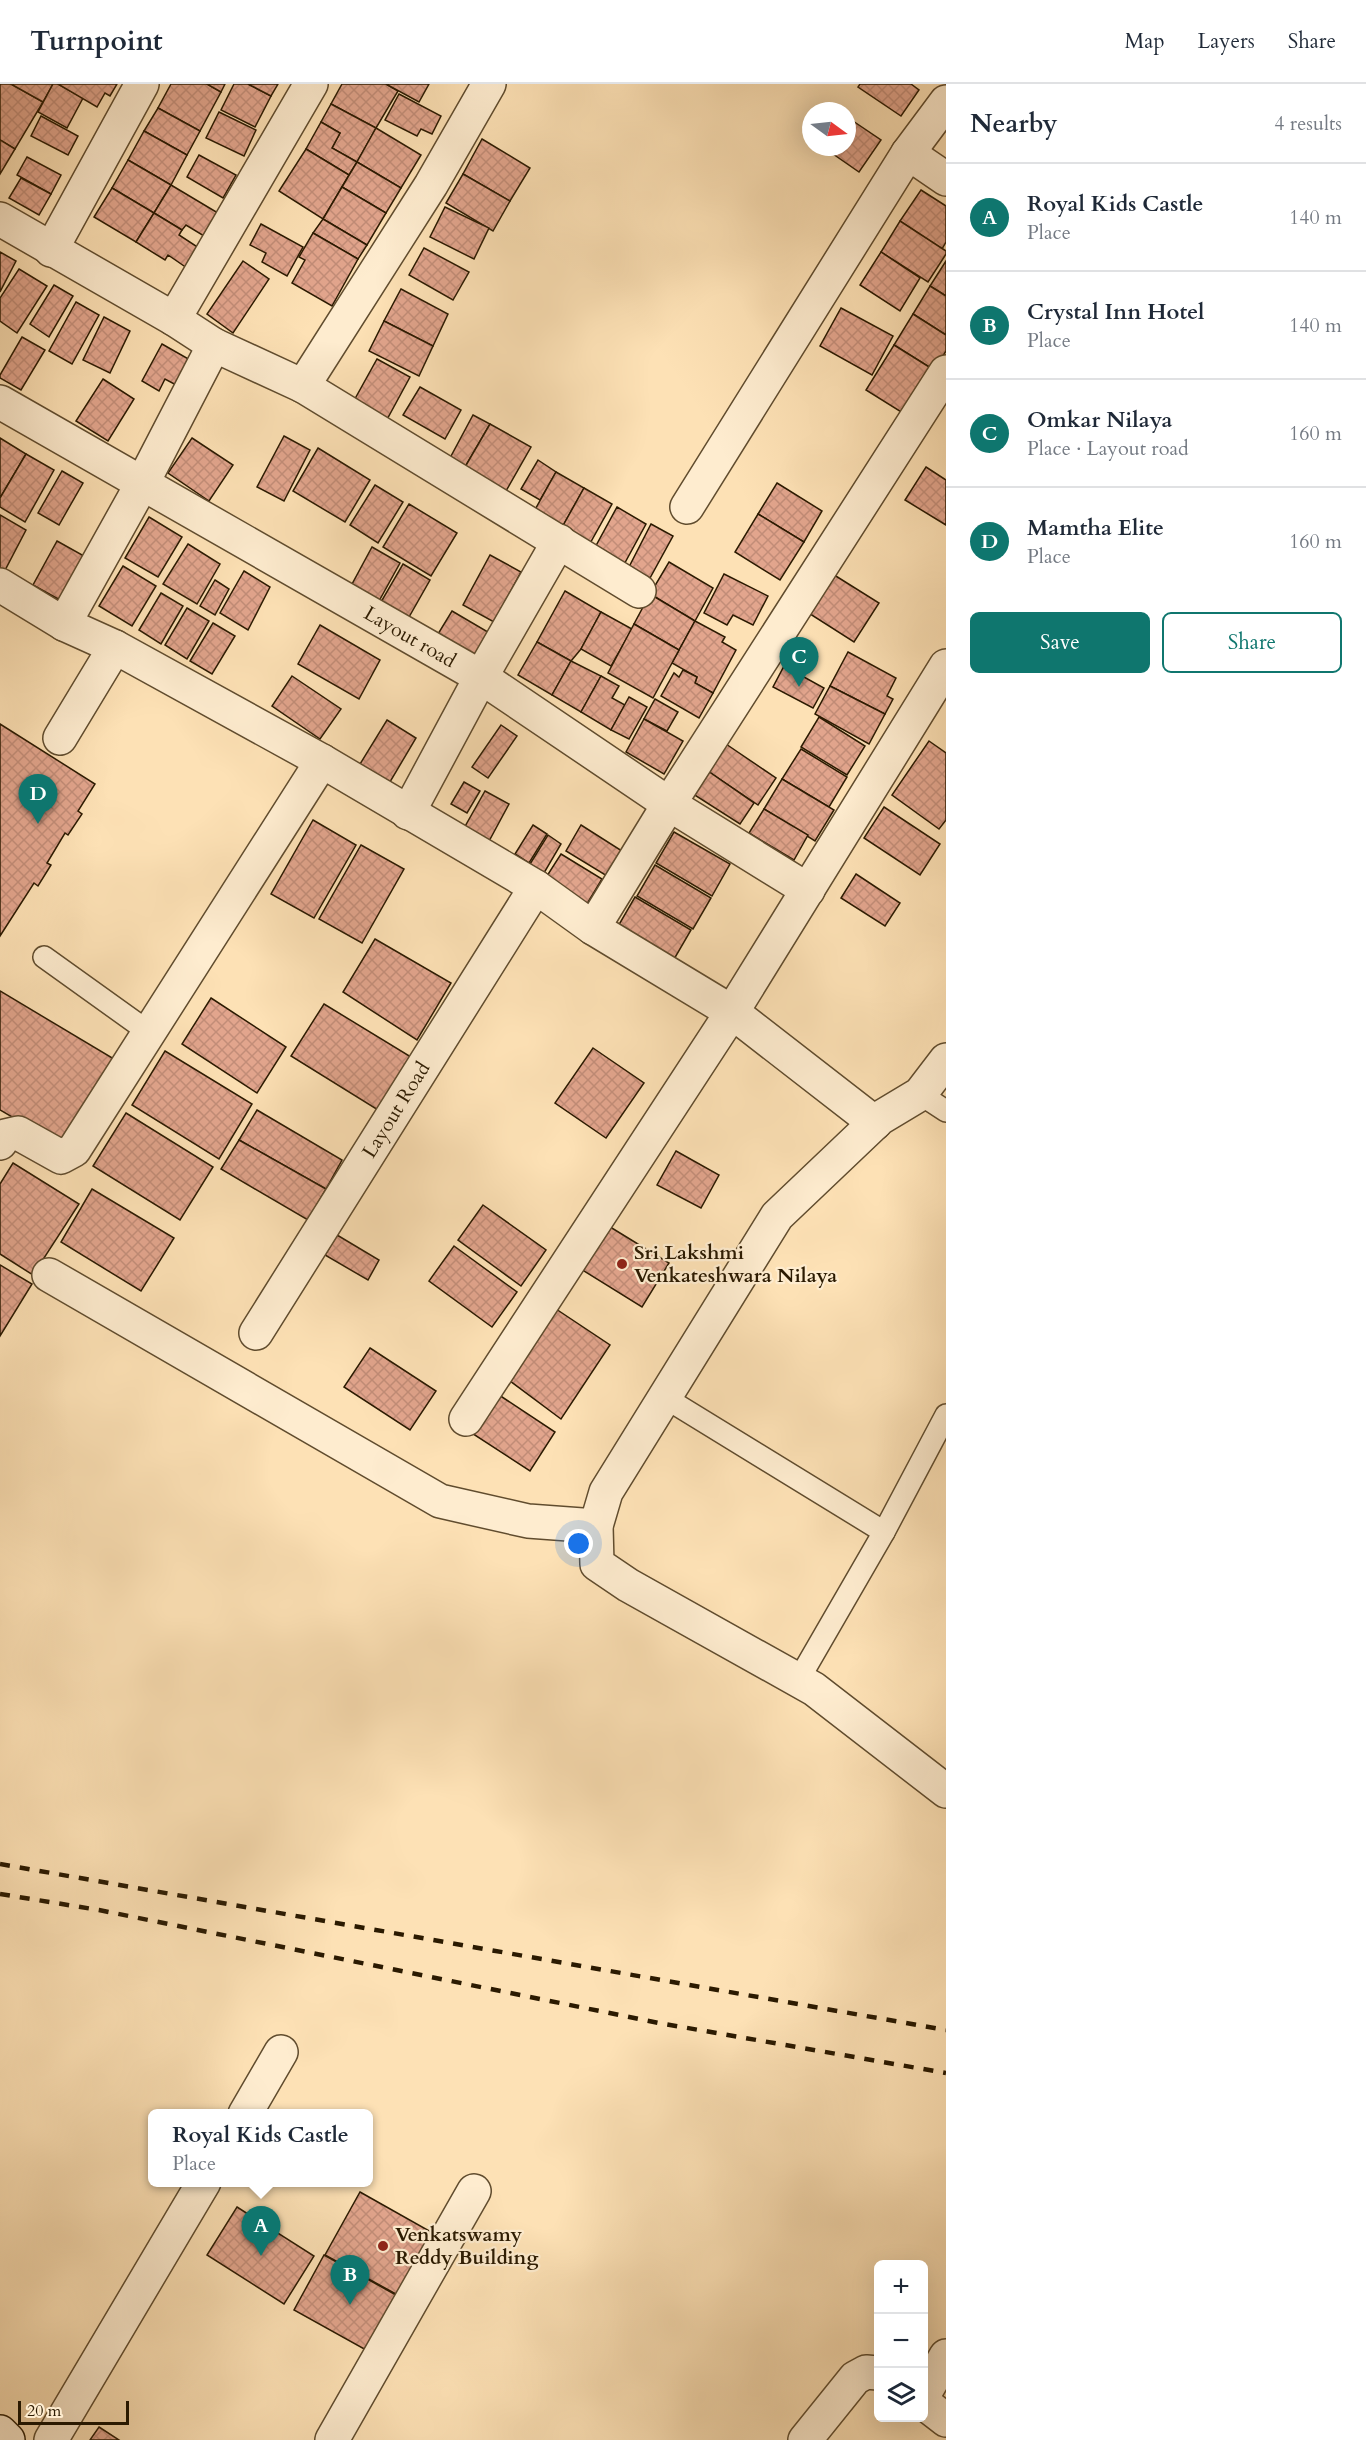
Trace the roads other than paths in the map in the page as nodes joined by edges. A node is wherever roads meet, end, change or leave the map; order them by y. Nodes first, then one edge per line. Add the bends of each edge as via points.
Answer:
1 (142, 84) edge
2 (311, 84) edge
3 (489, 84) edge
4 (946, 102) edge
5 (908, 153) junction
6 (946, 179) edge
7 (0, 219) edge
8 (51, 250) junction
9 (174, 319) junction
10 (214, 345) junction
11 (946, 372) edge
12 (303, 386) junction
13 (0, 402) edge
14 (142, 484) junction
15 (687, 507) dead end
16 (559, 541) junction
17 (0, 585) edge
18 (639, 591) dead end
19 (64, 624) junction
20 (115, 647) junction
21 (946, 666) edge
22 (481, 677) junction
23 (60, 738) dead end
24 (322, 761) junction
25 (669, 804) junction
26 (408, 813) junction
27 (536, 888) junction
28 (808, 891) junction
29 (593, 927) junction
30 (44, 957) dead end
31 (732, 1012) junction
32 (150, 1033) junction
33 (946, 1060) edge
34 (933, 1102) edge
35 (875, 1123) junction
36 (0, 1143) edge
37 (49, 1275) dead end
38 (256, 1333) dead end
39 (664, 1397) junction
40 (946, 1415) edge
41 (466, 1419) dead end
42 (596, 1526) junction
43 (884, 1533) junction
44 (799, 1679) junction
45 (946, 1791) edge
46 (281, 2052) dead end
47 (248, 2109) edge
48 (201, 2187) edge
49 (474, 2191) dead end
50 (946, 2356) edge
51 (874, 2373) edge
52 (928, 2387) edge
53 (928, 2406) edge
54 (946, 2420) edge
55 (0, 2432) edge
56 (8, 2440) edge
57 (51, 2440) edge
58 (332, 2440) edge
59 (805, 2440) edge

1 - 8 street
2 - 9 street
3 - 12 street via 431,185
4 - 5 street
5 - 6 street
5 - 15 street
7 - 8 street
8 - 9 street
9 - 10 street
10 - 12 street
10 - 14 street
11 - 25 street
12 - 16 street
13 - 14 street, Layout road
14 - 19 street
14 - 22 street, Layout road
16 - 18 street
16 - 22 street
17 - 19 street
19 - 20 street
20 - 23 street
20 - 24 street
21 - 28 street
22 - 25 street, Layout road
22 - 26 street
24 - 26 street
24 - 32 street
25 - 28 street, Layout road
25 - 29 street
26 - 27 street
27 - 29 street
27 - 38 street, Layout Road
28 - 31 street
29 - 31 street
30 - 32 lane
31 - 35 street
31 - 41 street
32 - 36 street via 74,1150 61,1157 18,1133 5,1136
33 - 34 street
34 - 35 street
35 - 39 street via 777,1216
37 - 42 street via 440,1501 528,1521
39 - 42 street via 606,1492
39 - 43 lane
40 - 43 lane
42 - 44 street via 597,1564
43 - 44 lane
44 - 45 street
46 - 47 street
48 - 57 street
49 - 58 street
50 - 52 street
51 - 59 street via 855,2378
53 - 54 street
55 - 56 street

